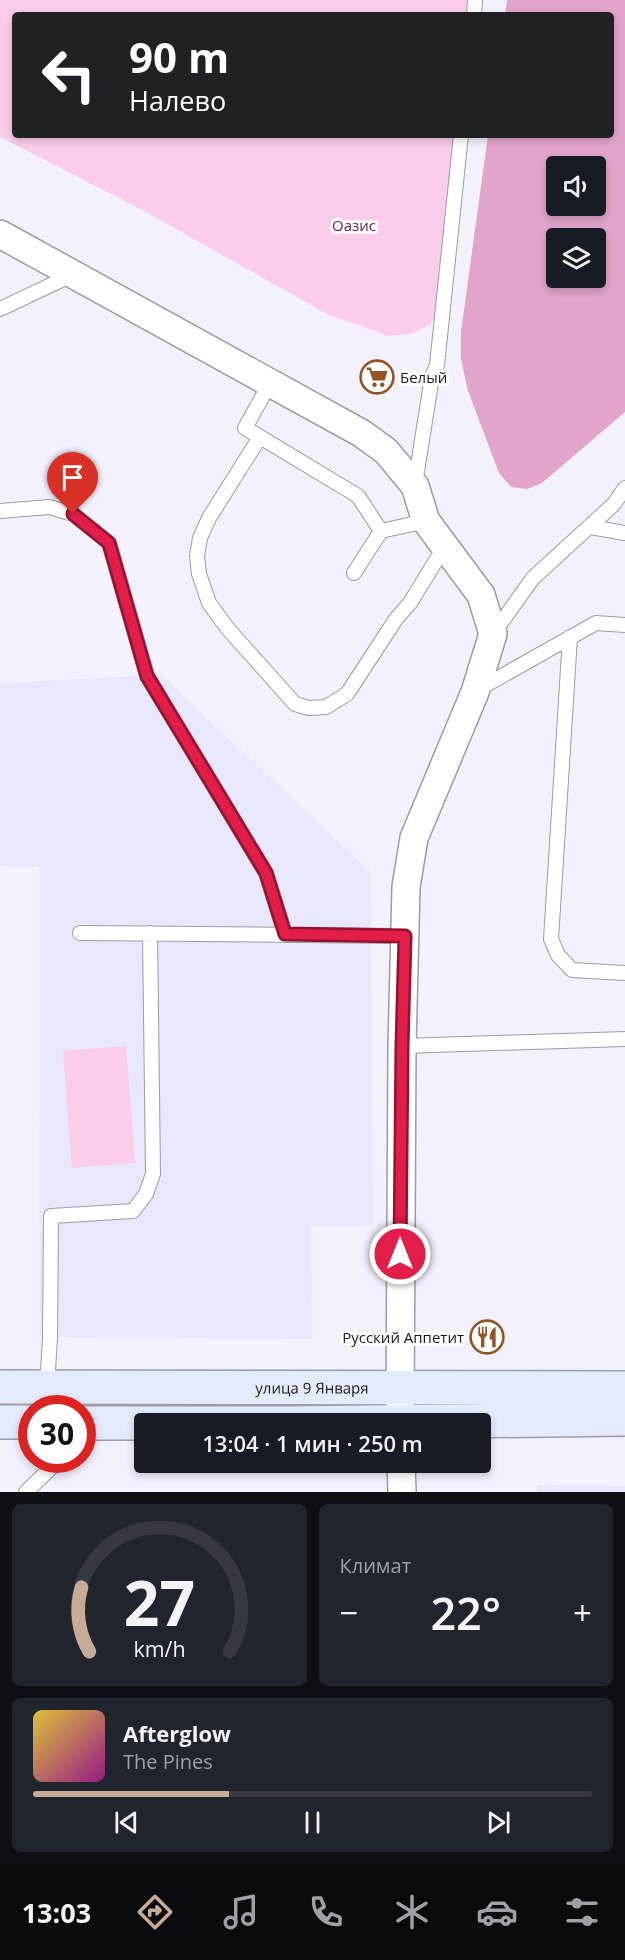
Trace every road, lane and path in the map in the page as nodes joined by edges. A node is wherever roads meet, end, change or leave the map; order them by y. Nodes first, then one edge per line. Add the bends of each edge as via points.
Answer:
1 (461, 138) edge
2 (0, 234) edge
3 (72, 275) junction
4 (0, 309) edge
5 (270, 383) junction
6 (260, 437) junction
7 (415, 486) junction
8 (625, 488) edge
9 (620, 501) edge
10 (0, 511) edge
11 (426, 521) junction
12 (590, 527) junction
13 (381, 531) junction
14 (625, 533) edge
15 (445, 546) junction
16 (354, 573) dead end
17 (625, 625) edge
18 (494, 634) junction
19 (570, 637) junction
20 (475, 692) junction
21 (80, 933) dead end
22 (150, 933) junction
23 (285, 934) junction
24 (405, 936) junction
25 (625, 972) edge
26 (625, 1039) edge
27 (402, 1046) junction
28 (47, 1387) junction
29 (400, 1387) junction
30 (0, 1388) edge
31 (625, 1388) edge
32 (400, 1413) edge
33 (625, 1419) edge
34 (491, 1421) edge
35 (0, 1422) edge
36 (18, 1422) edge
37 (134, 1426) edge
38 (96, 1427) edge
39 (46, 1473) edge
40 (401, 1473) edge
41 (26, 1492) edge
42 (402, 1492) edge

1 - 7 lane via 437,364
2 - 3 street
3 - 4 lane
3 - 5 street
5 - 6 lane via 245,428
5 - 7 street via 361,433 386,451
6 - 13 lane via 357,496
6 - 15 lane via 200,538 199,574 209,603 228,629 295,704 326,707 347,694
7 - 11 street
8 - 9 lane
9 - 12 lane
10 - 23 lane via 49,507 73,514 109,543 147,676 266,873
11 - 13 lane
11 - 15 street
12 - 14 lane
12 - 18 lane via 533,578
13 - 16 lane
15 - 18 street via 481,595
17 - 19 lane via 596,623
18 - 20 street
19 - 20 lane
19 - 25 lane via 551,939 558,955 572,970
20 - 24 street via 414,838 406,887
21 - 22 lane
22 - 23 lane
22 - 28 lane via 153,1174 146,1194 133,1211 51,1216
23 - 24 lane
24 - 27 street
26 - 27 lane
27 - 29 street
28 - 29 main road, улица 9 Января
28 - 30 main road, улица 9 Января
29 - 31 main road, улица 9 Января
29 - 32 street
33 - 34 main road
35 - 36 main road
37 - 38 main road
39 - 41 lane
40 - 42 street

